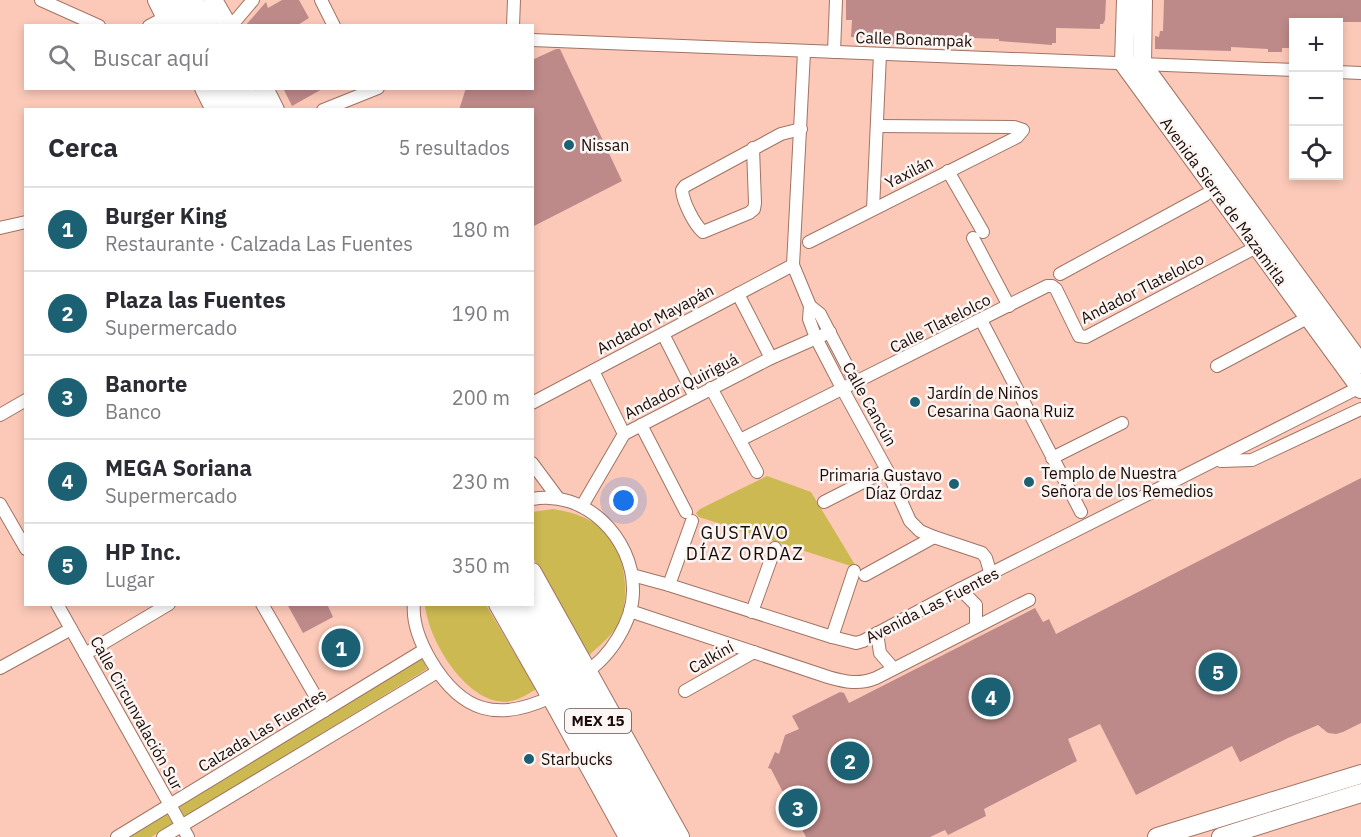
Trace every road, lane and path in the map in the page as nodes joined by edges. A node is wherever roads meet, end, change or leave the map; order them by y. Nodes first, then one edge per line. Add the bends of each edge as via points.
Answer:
1 (41, 0) edge
2 (157, 0) edge
3 (192, 0) edge
4 (213, 0) edge
5 (253, 0) edge
6 (321, 0) edge
7 (514, 0) edge
8 (836, 0) edge
9 (1126, 0) edge
10 (1143, 0) edge
11 (170, 14) edge
12 (95, 24) edge
13 (152, 24) edge
14 (185, 24) edge
15 (206, 24) edge
16 (228, 24) edge
17 (231, 24) edge
18 (333, 24) edge
19 (513, 24) edge
20 (534, 40) edge
21 (804, 52) junction
22 (834, 52) junction
23 (880, 54) junction
24 (1124, 64) junction
25 (1142, 64) junction
26 (1289, 70) edge
27 (1343, 72) edge
28 (1361, 73) edge
29 (205, 90) edge
30 (225, 90) edge
31 (244, 90) edge
32 (265, 90) edge
33 (372, 90) edge
34 (214, 108) edge
35 (234, 108) edge
36 (254, 108) edge
37 (274, 108) edge
38 (328, 108) edge
39 (878, 126) junction
40 (801, 129) junction
41 (753, 148) junction
42 (948, 171) junction
43 (1205, 195) dead end
44 (873, 209) junction
45 (24, 222) edge
46 (0, 228) edge
47 (809, 242) dead end
48 (1264, 243) junction
49 (793, 265) junction
50 (1060, 274) dead end
51 (1052, 286) joint
52 (738, 294) junction
53 (810, 306) junction
54 (1009, 306) junction
55 (1309, 317) junction
56 (981, 320) junction
57 (830, 332) junction
58 (663, 334) junction
59 (816, 338) junction
60 (771, 358) junction
61 (1361, 364) edge
62 (1217, 366) dead end
63 (593, 371) junction
64 (856, 383) junction
65 (1361, 387) edge
66 (711, 388) junction
67 (843, 390) junction
68 (695, 397) junction
69 (24, 401) edge
70 (534, 402) edge
71 (1361, 409) edge
72 (0, 415) edge
73 (1122, 423) dead end
74 (640, 425) junction
75 (624, 434) junction
76 (740, 440) junction
77 (1052, 458) junction
78 (1217, 460) junction
79 (534, 466) edge
80 (887, 470) junction
81 (757, 472) dead end
82 (558, 498) junction
83 (534, 499) edge
84 (824, 502) dead end
85 (0, 504) edge
86 (582, 506) junction
87 (1081, 512) dead end
88 (934, 537) junction
89 (24, 546) edge
90 (775, 548) dead end
91 (632, 575) junction
92 (991, 575) junction
93 (534, 576) edge
94 (669, 585) junction
95 (960, 589) junction
96 (1029, 600) dead end
97 (58, 606) edge
98 (166, 606) edge
99 (263, 606) edge
100 (414, 606) edge
101 (499, 606) edge
102 (514, 606) edge
103 (533, 606) edge
104 (630, 611) junction
105 (752, 612) junction
106 (976, 626) junction
107 (71, 629) junction
108 (877, 633) junction
109 (832, 638) junction
110 (424, 650) junction
111 (754, 652) junction
112 (85, 654) junction
113 (0, 668) edge
114 (893, 668) junction
115 (437, 672) junction
116 (581, 675) junction
117 (685, 691) dead end
118 (551, 696) junction
119 (324, 711) junction
120 (1361, 774) edge
121 (1361, 793) edge
122 (170, 805) junction
123 (185, 831) edge
124 (117, 837) edge
125 (163, 837) edge
126 (628, 837) edge
127 (643, 837) edge
128 (662, 837) edge
129 (680, 837) edge
130 (1157, 837) edge
131 (1221, 837) edge

1 - 12 street
2 - 11 main road
3 - 15 main road
4 - 16 main road
5 - 17 street
6 - 18 street
7 - 19 street
8 - 22 street
9 - 24 main road
10 - 25 main road
11 - 13 street
11 - 14 main road
20 - 21 street, Calle Bonampak
21 - 22 street, Calle Bonampak
21 - 40 street, Calle Cancún
22 - 23 street, Calle Bonampak
23 - 24 street, Calle Bonampak
23 - 39 street
24 - 25 street, Calle Bonampak
24 - 48 main road, Avenida Sierra de Mazamitla
25 - 26 street, Calle Bonampak
25 - 48 main road, Avenida Sierra de Mazamitla
27 - 28 street
29 - 34 main road
30 - 35 main road
31 - 36 main road
32 - 37 main road
33 - 38 street
39 - 42 street, Yaxilán via 1023,130 1017,137
39 - 44 street
40 - 41 street
40 - 49 street, Calle Cancún
41 - 41 street via 754,209 703,232 682,190
42 - 44 street, Yaxilán
42 - 54 street
43 - 50 street
44 - 47 street, Yaxilán
45 - 46 street
48 - 51 street, Andador Tlatelolco via 1086,337 1079,336
48 - 55 main road, Avenida Sierra de Mazamitla
48 - 61 main road, Avenida Sierra de Mazamitla
49 - 52 street, Andador Mayapán
49 - 53 street, Calle Cancún
51 - 54 street, Calle Tlatelolco
52 - 58 street, Andador Mayapán
52 - 60 street
53 - 57 street, Calle Cancún via 820,314
53 - 59 street, Calle Cancún via 809,319
54 - 56 street, Calle Tlatelolco
55 - 62 street
55 - 65 main road, Avenida Sierra de Mazamitla
56 - 64 street, Calle Tlatelolco
56 - 77 street
57 - 59 street, Andador Quiriguá
57 - 64 street, Calle Cancún
58 - 63 street, Andador Mayapán
58 - 68 street
59 - 60 street, Andador Quiriguá
59 - 67 street, Calle Cancún
60 - 66 street, Andador Quiriguá
63 - 70 street, Andador Mayapán
63 - 75 street
64 - 67 street, Calle Tlatelolco
65 - 78 street, Avenida Las Fuentes
66 - 68 street, Andador Quiriguá
66 - 76 street
67 - 76 street
67 - 80 street, Calle Cancún
68 - 74 street, Andador Quiriguá
69 - 72 street
71 - 78 street, Avenida Las Fuentes via 1252,460
73 - 77 street
74 - 75 street, Andador Quiriguá
74 - 94 street via 689,516
75 - 86 street, Andador Quiriguá
76 - 81 street
77 - 87 street
78 - 92 street, Avenida Las Fuentes
79 - 82 street
80 - 84 street
80 - 88 street, Calle Cancún via 910,521
82 - 83 street
82 - 86 street
85 - 89 street
86 - 91 street via 608,526 620,542
88 - 92 street, Calle Cancún via 982,553
88 - 109 street via 859,573
90 - 105 street
91 - 94 street, Avenida Las Fuentes
91 - 104 street
92 - 95 street, Avenida Las Fuentes
93 - 116 main road
94 - 105 street, Avenida Las Fuentes
95 - 106 street via 976,605
95 - 108 street, Avenida Las Fuentes
96 - 106 street
97 - 107 street, Calle Circunvalación Sur
98 - 112 street
99 - 119 street
100 - 110 street
101 - 118 main road
102 - 127 main road, MEX 15
103 - 116 main road, MEX 15
104 - 111 street
104 - 116 street via 612,646
105 - 109 street, Avenida Las Fuentes
106 - 114 street
107 - 112 street, Calle Circunvalación Sur
107 - 113 street
108 - 109 street, Avenida Las Fuentes via 856,643
108 - 114 street via 880,653
110 - 115 street
110 - 119 street, Calzada Las Fuentes
111 - 114 street via 855,683 866,682
111 - 117 street, Calkiní
112 - 122 street, Calle Circunvalación Sur
115 - 118 street via 463,699 491,710 520,709
115 - 123 street
116 - 128 main road, MEX 15
116 - 129 main road
118 - 126 main road
119 - 122 street, Calzada Las Fuentes
120 - 130 main road
121 - 131 main road
122 - 123 street, Calle Circunvalación Sur
122 - 124 street, Calzada Las Fuentes
123 - 125 street

